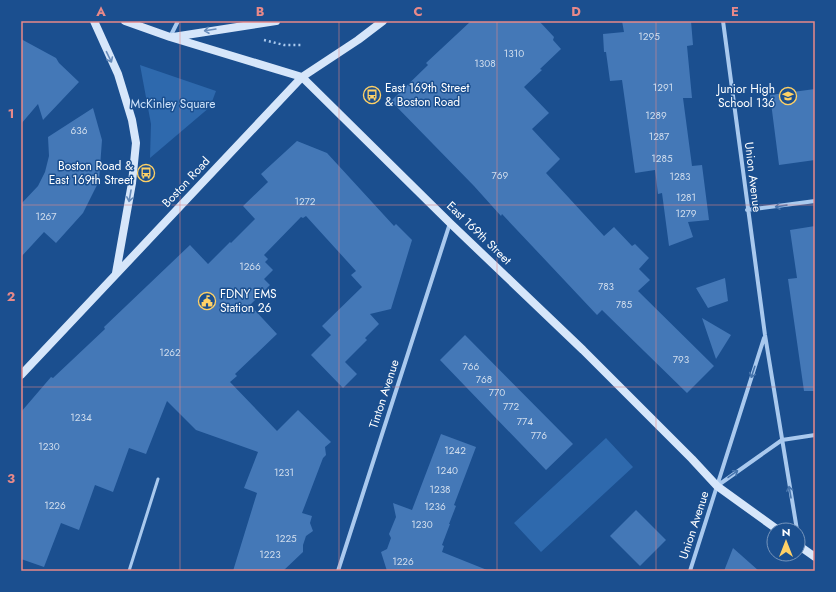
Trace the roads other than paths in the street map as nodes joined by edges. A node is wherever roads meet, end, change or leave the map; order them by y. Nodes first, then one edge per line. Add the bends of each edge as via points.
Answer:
1 (94, 21) edge
2 (125, 21) edge
3 (178, 21) edge
4 (276, 21) edge
5 (383, 21) edge
6 (723, 21) edge
7 (170, 37) junction
8 (302, 77) junction
9 (815, 201) edge
10 (748, 210) junction
11 (450, 223) junction
12 (116, 274) junction
13 (765, 335) junction
14 (21, 375) edge
15 (815, 436) edge
16 (782, 440) junction
17 (158, 478) dead end
18 (717, 486) junction
19 (767, 522) edge
20 (796, 522) edge
21 (806, 550) edge
22 (815, 557) edge
23 (129, 571) edge
24 (338, 571) edge
25 (690, 571) edge

1 -> 12 main road via 118,74 136,143 132,183
2 - 7 main road, East 169th Street
3 - 7 street
4 -> 7 main road
5 - 8 main road, Boston Road
6 - 10 street, Union Avenue
7 - 8 main road, East 169th Street
8 - 11 main road, East 169th Street
8 - 12 main road, Boston Road
9 -> 10 street
10 - 13 street, Union Avenue
11 - 18 main road, East 169th Street via 589,356
11 - 24 street, Tinton Avenue
12 - 14 main road, Boston Road
13 - 16 street, Union Avenue
13 -> 18 street, Union Avenue
15 - 16 street
18 -> 16 street, Union Avenue
20 -> 16 street, Union Avenue
17 - 23 lane
18 - 19 main road, East 169th Street
18 - 25 street, Union Avenue
21 - 22 main road

